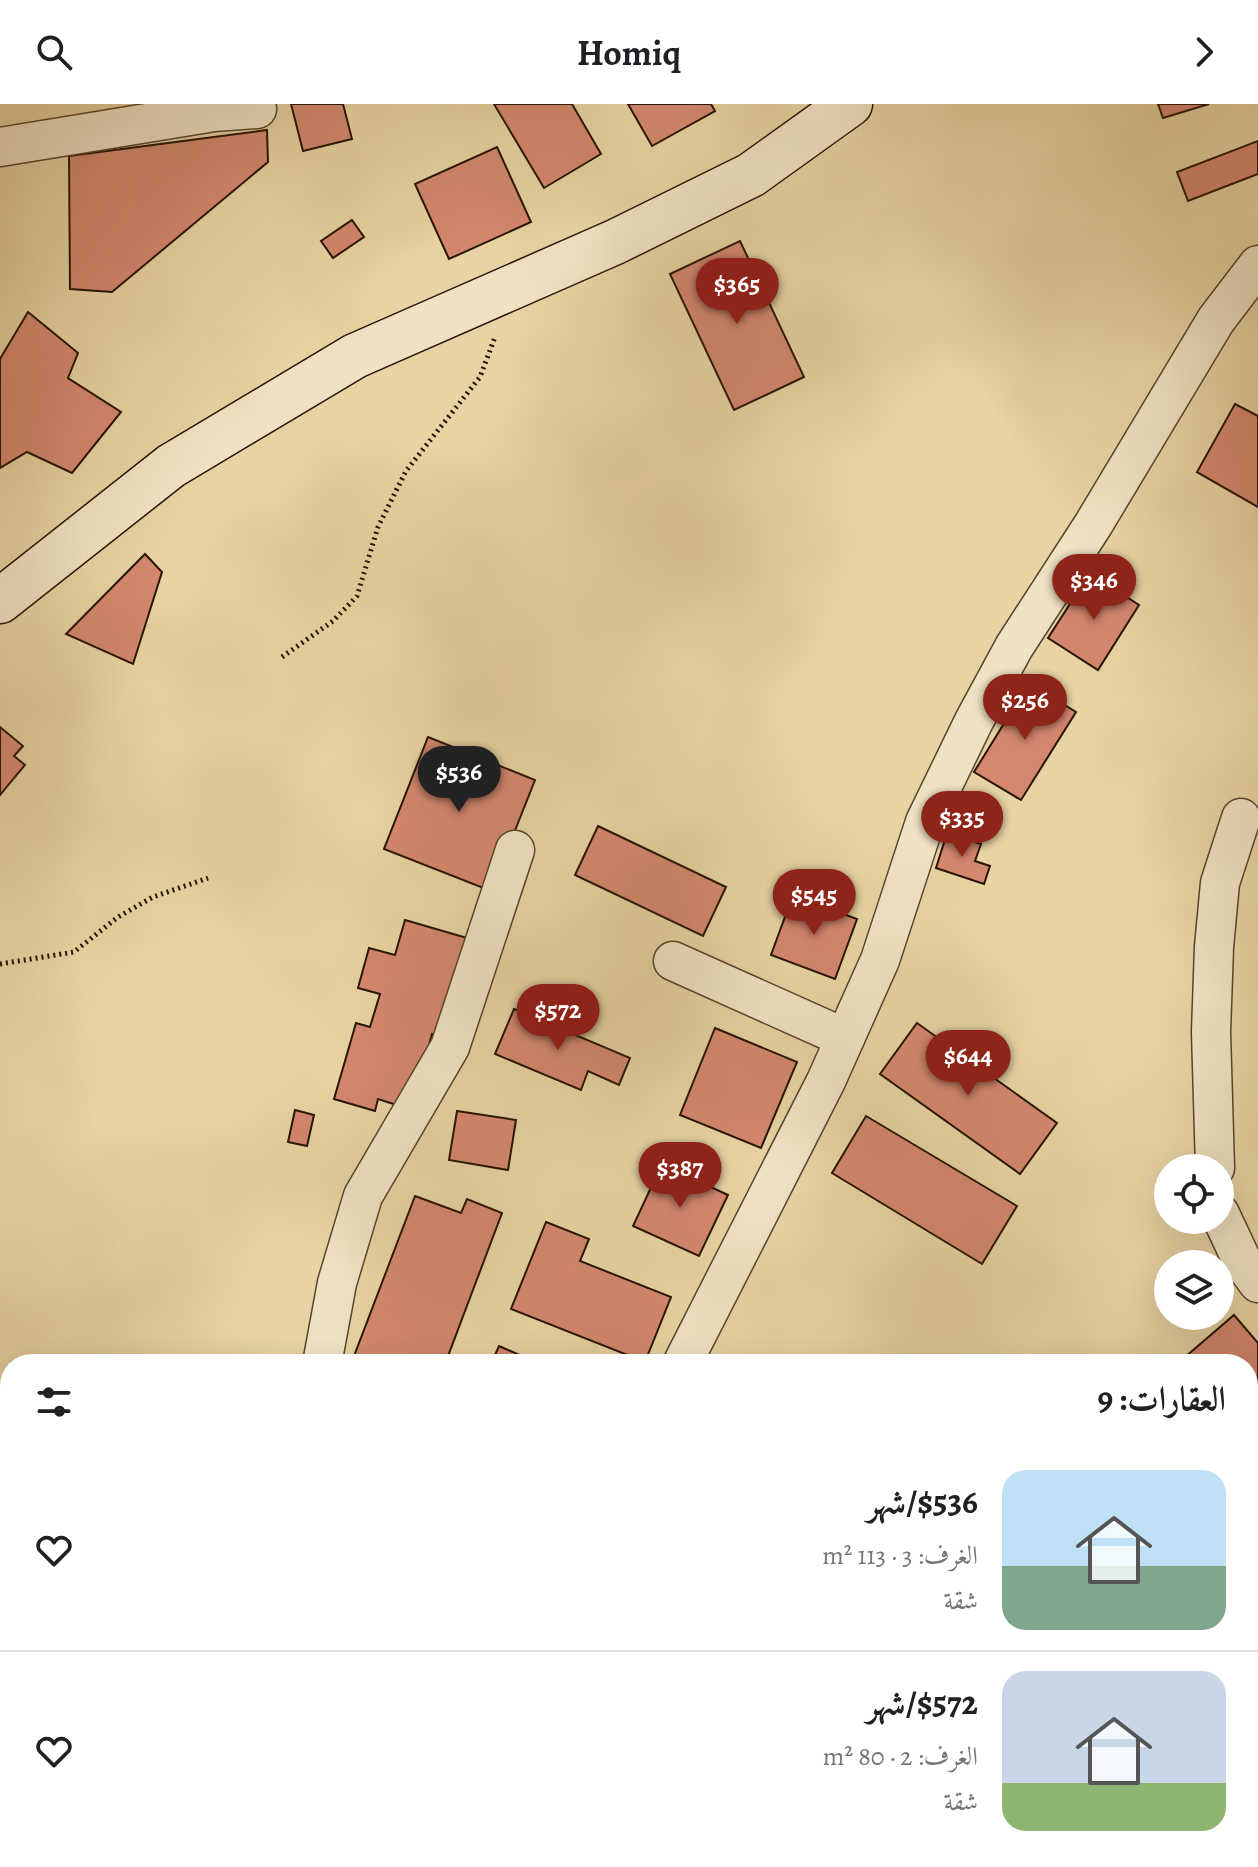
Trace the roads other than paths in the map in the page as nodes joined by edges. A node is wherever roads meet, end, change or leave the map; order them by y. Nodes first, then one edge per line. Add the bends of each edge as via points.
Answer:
1 (850, 104) edge
2 (257, 109) dead end
3 (0, 147) edge
4 (1258, 265) edge
5 (0, 601) edge
6 (1241, 818) dead end
7 (515, 850) dead end
8 (673, 961) dead end
9 (845, 1038) junction
10 (1215, 1154) edge
11 (1229, 1234) edge
12 (1258, 1283) edge
13 (324, 1354) edge
14 (687, 1354) edge

1 - 5 main road via 751,175 615,242 355,356 171,466
2 - 3 street
4 - 9 street via 1216,320 974,721 925,822 880,960
6 - 10 street via 1220,883 1214,947
7 - 13 street via 450,1047 363,1196 337,1283
8 - 9 street
9 - 14 street
11 - 12 street

